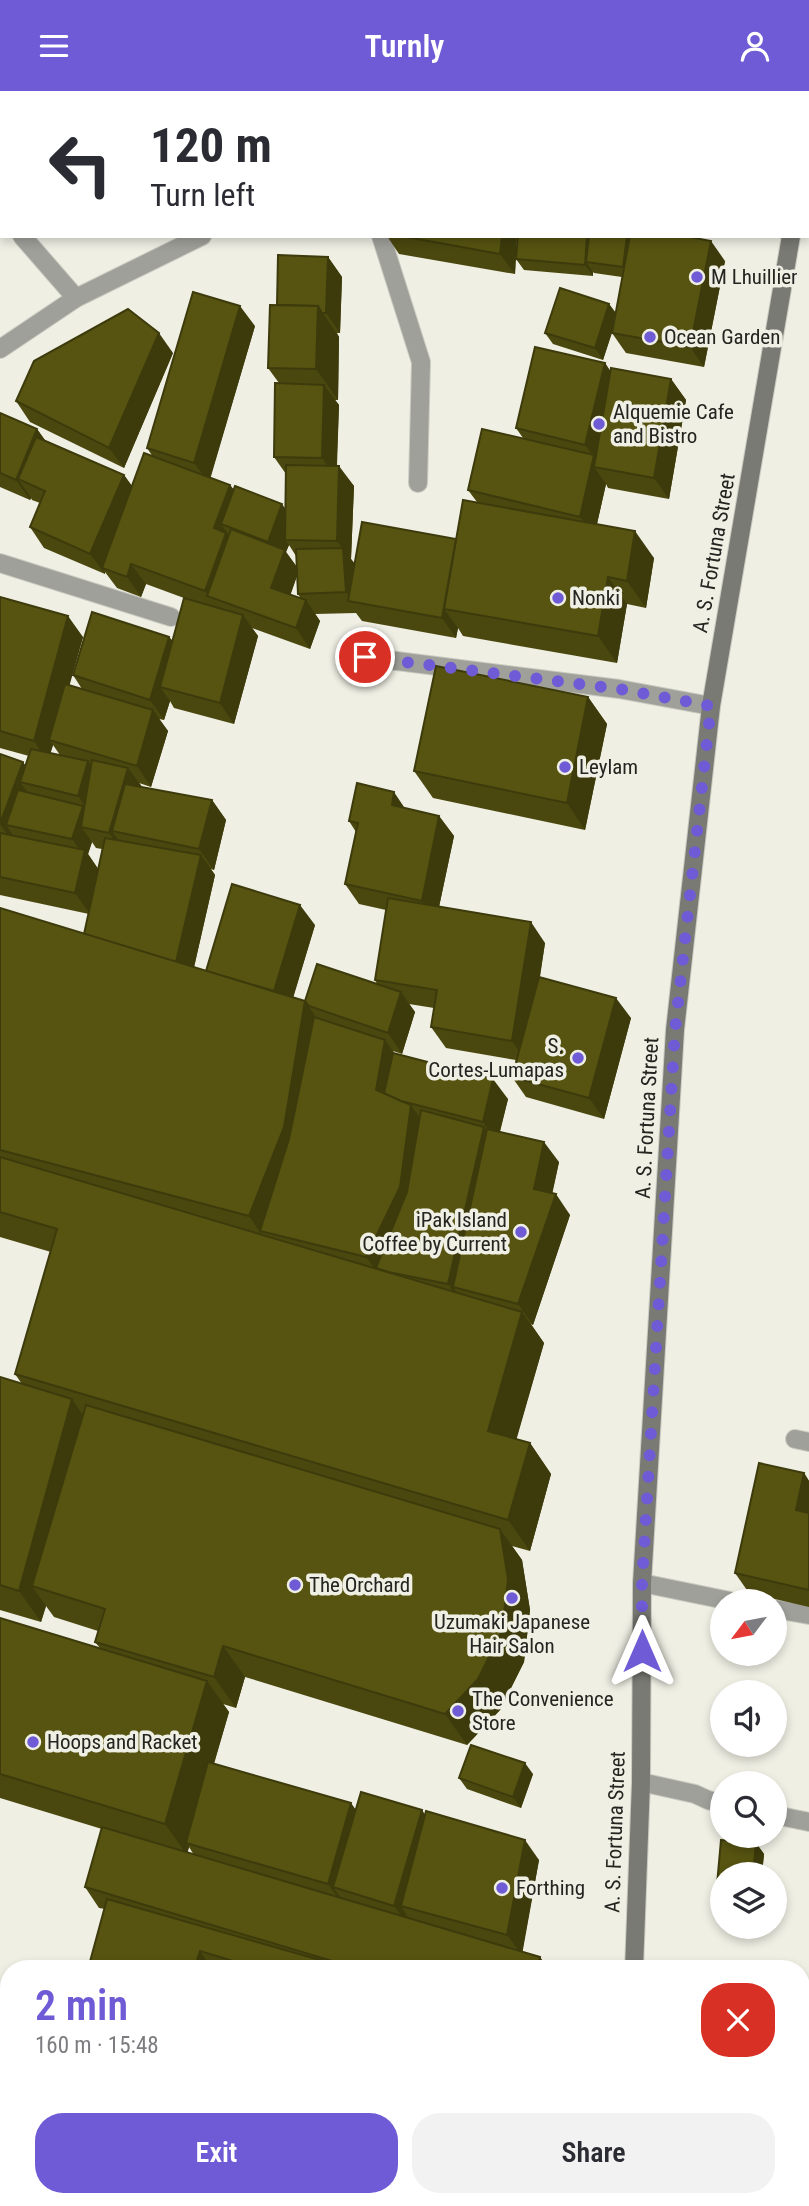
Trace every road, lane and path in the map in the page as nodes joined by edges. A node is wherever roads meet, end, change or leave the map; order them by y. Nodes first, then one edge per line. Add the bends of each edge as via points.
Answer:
1 (24, 238) edge
2 (198, 238) edge
3 (382, 238) edge
4 (786, 238) edge
5 (76, 298) junction
6 (0, 349) edge
7 (418, 483) dead end
8 (0, 563) edge
9 (171, 617) dead end
10 (365, 657) dead end
11 (711, 706) junction
12 (642, 1583) junction
13 (710, 1597) edge
14 (788, 1611) edge
15 (809, 1615) edge
16 (640, 1782) junction
17 (710, 1801) edge
18 (787, 1817) edge
19 (809, 1822) edge
20 (634, 1960) edge

1 - 5 street
2 - 5 street
3 - 7 street via 421,362
4 - 11 main road, A. S. Fortuna Street
5 - 6 street
8 - 9 street
10 - 11 street via 619,689
11 - 12 main road, A. S. Fortuna Street via 675,1030
12 - 13 street
12 - 16 main road, A. S. Fortuna Street
14 - 15 street
16 - 17 street
16 - 20 main road, A. S. Fortuna Street
18 - 19 street

